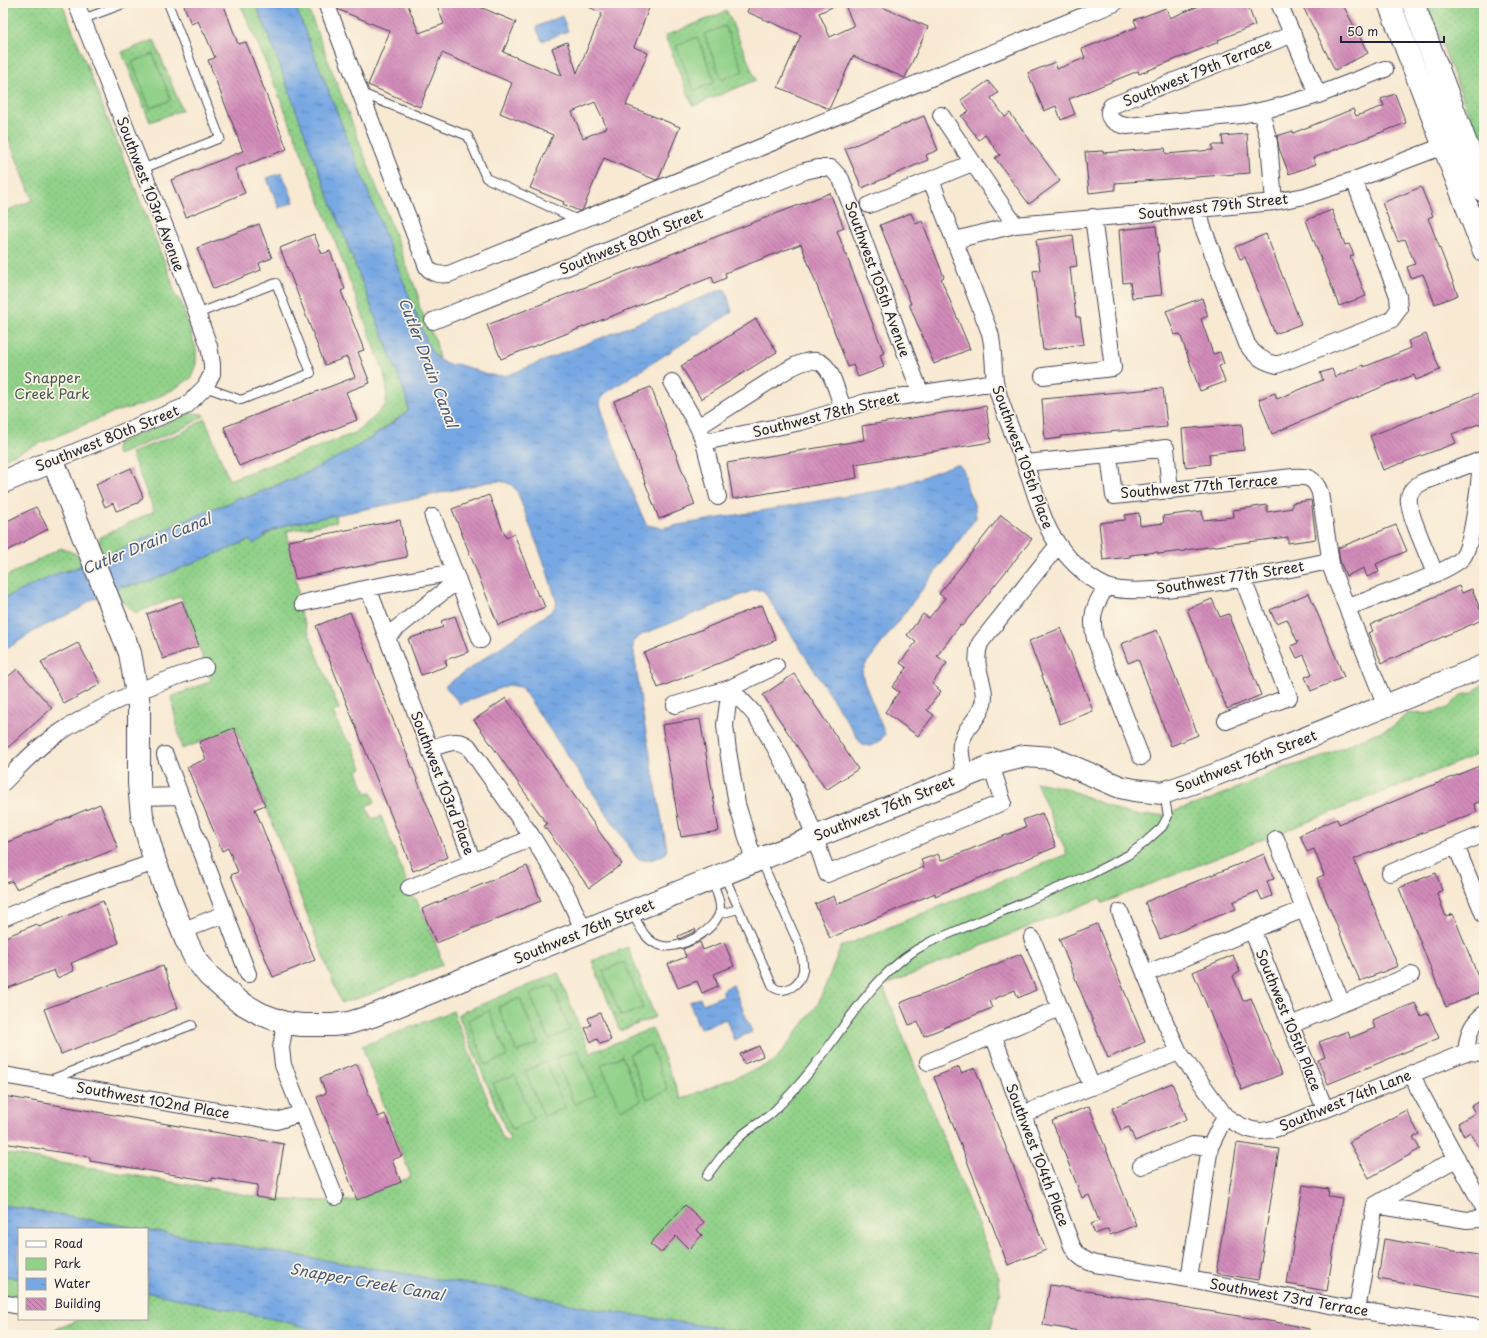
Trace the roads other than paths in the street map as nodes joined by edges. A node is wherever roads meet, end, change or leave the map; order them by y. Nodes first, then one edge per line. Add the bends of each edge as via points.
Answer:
1 (76, 3) edge
2 (126, 3) edge
3 (168, 3) edge
4 (326, 3) edge
5 (1115, 3) edge
6 (1279, 3) edge
7 (1389, 3) edge
8 (1412, 3) edge
9 (83, 20) junction
10 (1293, 34) junction
11 (1385, 69) dead end
12 (361, 93) junction
13 (1318, 95) junction
14 (1261, 111) junction
15 (941, 115) dead end
16 (1464, 138) junction
17 (1444, 146) junction
18 (972, 163) junction
19 (831, 168) joint
20 (142, 169) junction
21 (932, 180) junction
22 (1354, 180) junction
23 (1484, 191) edge
24 (1274, 202) junction
25 (869, 205) dead end
26 (1199, 209) junction
27 (1093, 217) junction
28 (580, 222) junction
29 (1015, 225) junction
30 (955, 240) junction
31 (1484, 251) edge
32 (197, 314) junction
33 (433, 321) dead end
34 (1043, 376) dead end
35 (672, 382) dead end
36 (996, 382) junction
37 (205, 387) junction
38 (920, 392) junction
39 (843, 408) junction
40 (698, 427) junction
41 (704, 442) junction
42 (1109, 455) junction
43 (1482, 460) edge
44 (53, 461) junction
45 (1025, 463) junction
46 (3, 482) edge
47 (1170, 492) junction
48 (718, 497) dead end
49 (433, 517) dead end
50 (1058, 545) junction
51 (1329, 561) junction
52 (1435, 574) junction
53 (456, 576) junction
54 (1242, 577) junction
55 (1106, 586) junction
56 (368, 588) junction
57 (303, 603) dead end
58 (1348, 607) junction
59 (387, 636) junction
60 (481, 640) dead end
61 (776, 666) dead end
62 (1484, 666) edge
63 (205, 667) dead end
64 (730, 688) junction
65 (137, 690) junction
66 (675, 705) dead end
67 (1386, 706) junction
68 (1226, 721) dead end
69 (430, 749) junction
70 (164, 755) dead end
71 (1141, 757) dead end
72 (991, 765) junction
73 (965, 775) junction
74 (3, 783) edge
75 (1163, 793) junction
76 (179, 796) junction
77 (140, 797) junction
78 (1484, 834) edge
79 (531, 836) junction
80 (814, 836) junction
81 (1276, 839) dead end
82 (1456, 846) junction
83 (757, 860) junction
84 (155, 862) junction
85 (473, 862) junction
86 (1390, 873) dead end
87 (717, 876) junction
88 (409, 888) dead end
89 (1483, 908) edge
90 (739, 909) junction
91 (1304, 909) junction
92 (632, 911) junction
93 (1120, 912) dead end
94 (224, 914) junction
95 (719, 914) junction
96 (3, 918) edge
97 (1252, 930) junction
98 (182, 931) junction
99 (584, 931) junction
100 (1032, 938) dead end
101 (248, 974) dead end
102 (1145, 974) junction
103 (1411, 976) dead end
104 (1342, 1004) junction
105 (1060, 1008) junction
106 (1484, 1014) edge
107 (285, 1023) junction
108 (192, 1025) dead end
109 (1291, 1025) junction
110 (992, 1035) junction
111 (1179, 1052) junction
112 (1466, 1052) junction
113 (1484, 1053) edge
114 (928, 1062) dead end
115 (1412, 1073) junction
116 (3, 1075) edge
117 (45, 1082) junction
118 (1092, 1086) junction
119 (1325, 1109) junction
120 (302, 1113) junction
121 (1023, 1114) junction
122 (1225, 1116) junction
123 (1210, 1147) junction
124 (1457, 1158) junction
125 (1141, 1166) dead end
126 (707, 1176) dead end
127 (335, 1198) dead end
128 (1375, 1205) junction
129 (1484, 1208) edge
130 (1484, 1214) edge
131 (1095, 1264) joint
132 (1189, 1279) junction
133 (3, 1303) edge
134 (18, 1306) edge
135 (1357, 1310) junction
136 (1484, 1329) edge

1 - 9 street, Southwest 103rd Avenue
2 - 9 lane
3 - 20 lane via 220,138
4 - 12 street
5 - 28 street
6 - 10 street
7 - 17 street
8 - 16 street
9 - 20 street, Southwest 103rd Avenue
10 - 13 street
10 - 14 street, Southwest 79th Terrace via 1111,106 1109,111 1112,121 1127,126
11 - 13 street, Southwest 79th Terrace
12 - 28 lane via 468,136 486,178
12 - 28 street via 430,271 436,274 449,274
13 - 14 street, Southwest 79th Terrace
14 - 24 street via 1269,142
15 - 18 street
16 - 17 street, Southwest 79th Street
16 - 23 street
17 - 22 street, Southwest 79th Street
17 - 31 street
18 - 21 street
18 - 29 street
19 - 33 street, Southwest 80th Street via 805,171
19 - 38 street, Southwest 105th Avenue via 841,179
20 - 32 street, Southwest 103rd Avenue
21 - 25 street
21 - 30 street, Southwest 105th Place
22 - 24 street, Southwest 79th Street via 1305,196
22 - 26 street via 1398,296 1399,309 1391,320 1277,365 1264,361 1247,344 1202,225
24 - 26 street, Southwest 79th Street
26 - 27 street, Southwest 79th Street
27 - 29 street, Southwest 79th Street
27 - 34 street via 1113,368
29 - 30 street, Southwest 79th Street
30 - 36 street, Southwest 105th Place via 990,333
32 - 37 street, Southwest 103rd Avenue via 212,355 212,374
32 - 37 lane via 276,283 311,373 241,400
35 - 40 street
36 - 38 street, Southwest 78th Street
36 - 45 street, Southwest 105th Place
37 - 44 street, Southwest 80th Street via 194,400 176,411
38 - 39 street, Southwest 78th Street
39 - 40 street via 828,370 817,360 811,360 787,370
39 - 41 street, Southwest 78th Street via 801,422
40 - 41 street
41 - 48 street
42 - 45 street
42 - 47 street, Southwest 77th Terrace via 1114,496
42 - 47 street via 1166,448
43 - 52 street via 1466,549 1457,563
43 - 52 street via 1423,482 1410,493 1410,507
44 - 46 street, Southwest 80th Street
44 - 65 street via 130,653
45 - 50 street, Southwest 105th Place via 1050,532
47 - 51 street, Southwest 77th Terrace via 1293,476 1311,478 1320,493
49 - 53 street
50 - 55 street, Southwest 105th Place via 1078,566
50 - 73 street via 980,643 976,660 983,703 960,744
51 - 54 street, Southwest 77th Street
51 - 58 street
52 - 58 street
53 - 56 street
53 - 59 street
53 - 60 street
54 - 55 street, Southwest 77th Street via 1145,590
54 - 68 street via 1289,697
55 - 71 street via 1092,615 1094,639
56 - 57 street
56 - 59 street, Southwest 103rd Place
58 - 67 street
59 - 69 street, Southwest 103rd Place
61 - 64 street
62 - 67 street, Southwest 76th Street
63 - 65 street
64 - 66 street
64 - 80 street via 754,715 790,773
64 - 83 street via 725,725 728,751 739,811
65 - 74 street via 86,715 51,738
65 - 77 street via 140,718
67 - 75 street, Southwest 76th Street
69 - 79 street via 451,742 462,742 468,746
69 - 85 street, Southwest 103rd Place
70 - 76 street
72 - 73 street, Southwest 76th Street
72 - 75 street, Southwest 76th Street via 1025,756 1042,757 1058,760 1120,786
72 - 80 street via 1003,802 827,874
73 - 80 street, Southwest 76th Street
75 - 126 lane via 1168,816 1162,827 1128,855 1091,874 930,942 899,961 869,994 810,1071 773,1112 741,1136 721,1156
76 - 77 street
76 - 94 street
77 - 84 street via 142,816
78 - 82 street
79 - 85 street, Southwest 103rd Place
79 - 99 street via 566,892
80 - 83 street, Southwest 76th Street
81 - 91 street
82 - 86 street
82 - 89 street
83 - 87 street, Southwest 76th Street
83 - 90 lane via 799,945 802,957 801,976 789,989 780,990 773,987
84 - 96 street via 66,892
84 - 98 street
85 - 88 street
87 - 90 lane
87 - 92 street, Southwest 76th Street
87 - 95 lane
90 - 95 lane
91 - 97 street
91 - 104 street
92 - 95 lane via 644,935 658,945 666,947 705,933 715,923
92 - 99 street, Southwest 76th Street
93 - 102 street, Southwest 74th Lane
94 - 98 street
94 - 101 street
97 - 102 street
97 - 109 street, Southwest 105th Place
98 - 107 street via 198,961 220,988 246,1006
99 - 107 street, Southwest 76th Street via 349,1023 302,1026
100 - 105 street
102 - 111 street, Southwest 74th Lane
103 - 104 street
104 - 109 street
105 - 110 street
105 - 118 street
106 - 112 street via 1470,1029
107 - 120 street via 281,1057
108 - 117 lane
109 - 119 street, Southwest 105th Place
110 - 114 street
110 - 121 street, Southwest 104th Place
111 - 118 street
111 - 122 street, Southwest 74th Lane
112 - 113 street
112 - 115 street, Southwest 74th Lane
115 - 119 street, Southwest 74th Lane
115 - 124 street
116 - 117 street, Southwest 102nd Place
117 - 120 street, Southwest 102nd Place via 277,1121
118 - 121 street
119 - 122 street, Southwest 74th Lane via 1282,1127 1264,1131 1242,1128
120 - 127 street
121 - 131 street, Southwest 104th Place via 1072,1246 1079,1256
122 - 123 street
123 - 125 street via 1193,1146
123 - 132 street
124 - 128 street
124 - 129 street
128 - 130 street via 1467,1220 1480,1219
128 - 135 street
131 - 132 street, Southwest 73rd Terrace
132 - 135 street, Southwest 73rd Terrace
133 - 134 street
135 - 136 street, Southwest 73rd Terrace

